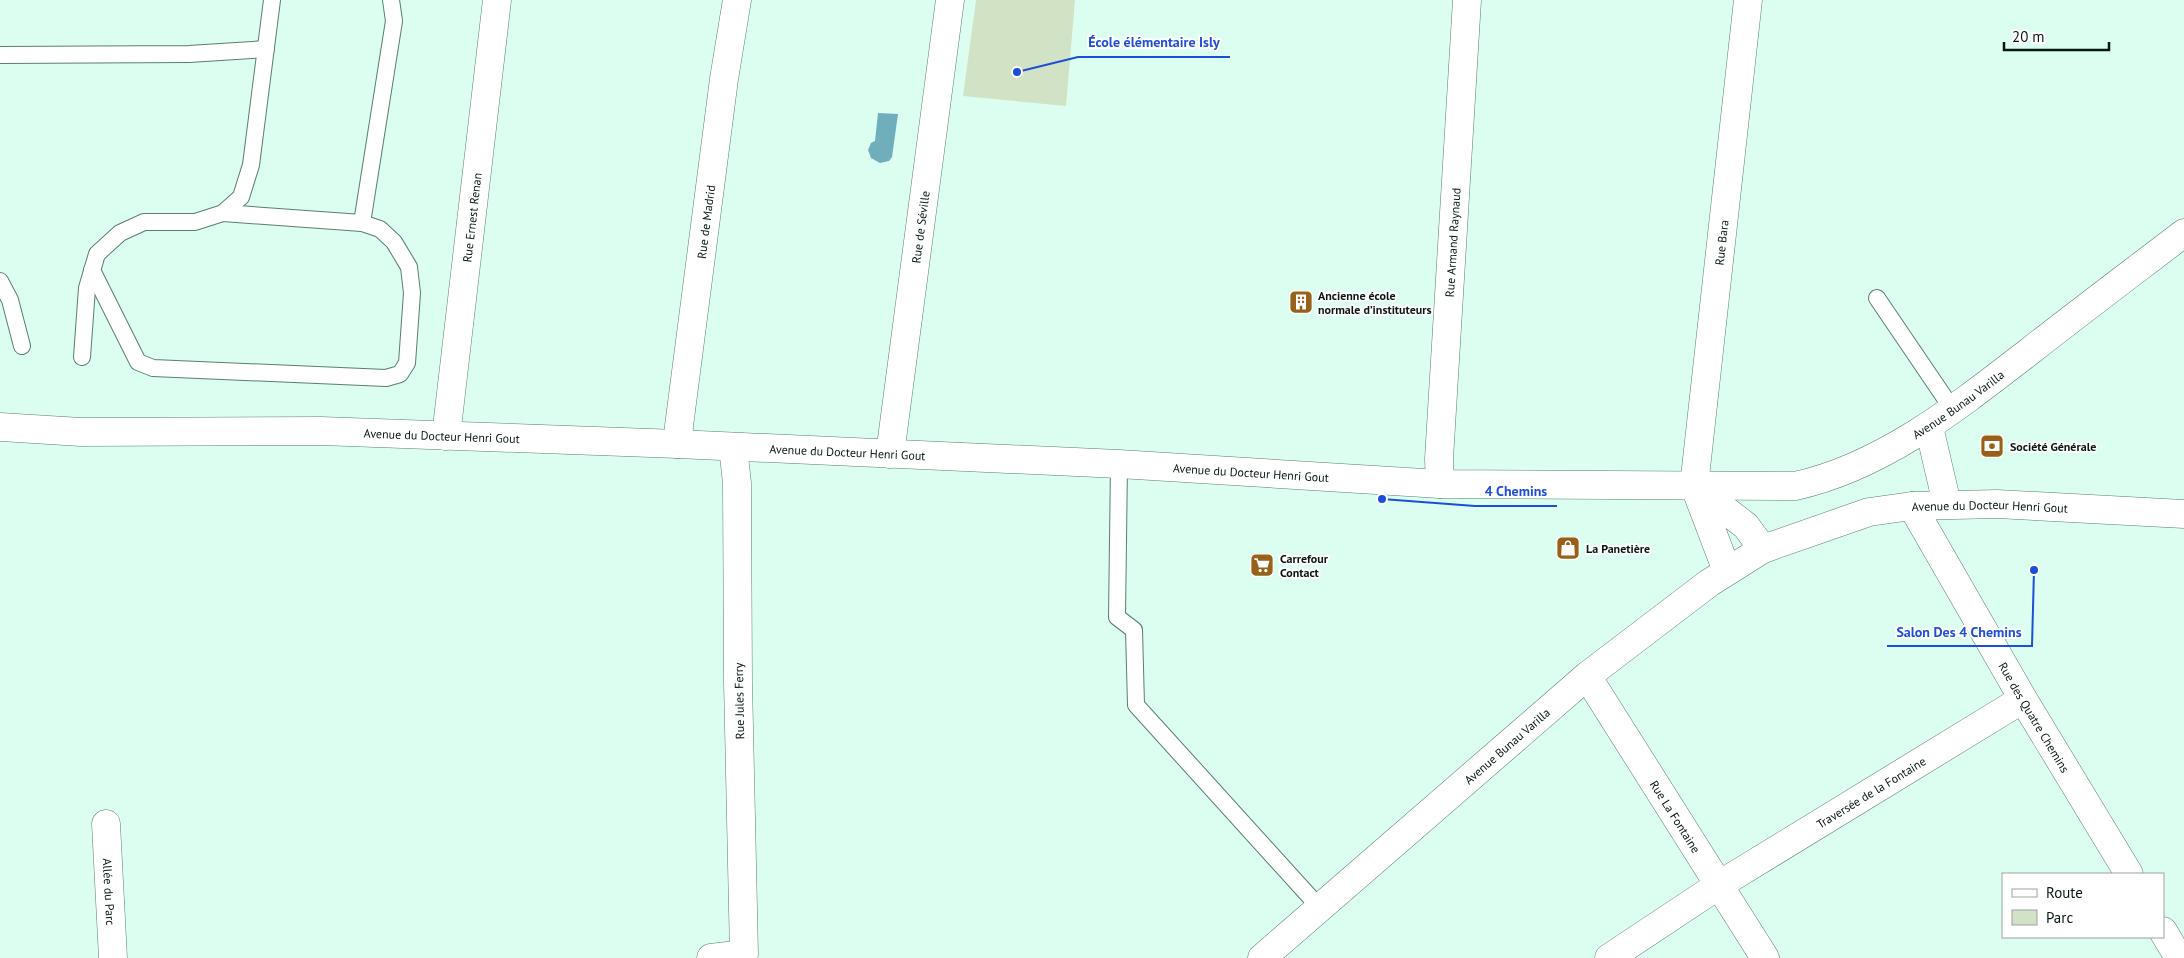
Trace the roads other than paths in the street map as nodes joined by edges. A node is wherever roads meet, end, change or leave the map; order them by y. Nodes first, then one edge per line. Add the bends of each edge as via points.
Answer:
1 (272, 0) edge
2 (391, 0) edge
3 (497, 0) edge
4 (737, 0) edge
5 (950, 0) edge
6 (1467, 0) edge
7 (1748, 0) edge
8 (266, 49) junction
9 (0, 56) edge
10 (223, 213) junction
11 (362, 223) junction
12 (2184, 233) edge
13 (92, 270) junction
14 (0, 281) edge
15 (1877, 298) dead end
16 (5, 306) edge
17 (22, 346) dead end
18 (82, 357) dead end
19 (1953, 410) junction
20 (0, 427) edge
21 (1929, 427) junction
22 (446, 436) junction
23 (678, 444) junction
24 (733, 447) junction
25 (890, 454) junction
26 (1119, 464) junction
27 (1440, 484) junction
28 (1694, 486) junction
29 (1947, 504) junction
30 (1912, 506) junction
31 (2184, 514) edge
32 (1762, 549) junction
33 (1727, 571) junction
34 (1586, 676) junction
35 (2023, 699) junction
36 (106, 824) dead end
37 (2128, 873) edge
38 (1719, 885) junction
39 (1320, 908) junction
40 (2164, 933) edge
41 (113, 958) edge
42 (711, 958) edge
43 (1262, 958) edge
44 (1609, 958) edge
45 (1765, 958) edge
46 (2179, 958) edge

1 - 8 lane
2 - 11 lane via 394,21
3 - 22 street, Rue Ernest Renan
4 - 23 street, Rue de Madrid
5 - 25 street, Rue de Séville
6 - 27 street, Rue Armand Raynaud
7 - 28 street, Rue Bara
8 - 9 lane via 189,54
8 - 10 lane via 251,165 241,197
10 - 11 lane
10 - 13 lane via 194,222 144,222 120,233 97,254
11 - 13 lane via 380,228 394,242 410,267 412,293 407,363 400,374 386,378 154,368 138,362
12 - 19 street, Avenue Bunau Varilla
13 - 18 lane via 87,288
14 - 16 lane
15 - 19 lane
16 - 17 lane
19 - 21 street, Avenue Bunau Varilla
20 - 22 street, Avenue du Docteur Henri Gout via 81,432 321,431
21 - 28 street, Avenue Bunau Varilla via 1863,461 1795,486
21 - 29 street
22 - 23 street, Avenue du Docteur Henri Gout
23 - 24 street, Avenue du Docteur Henri Gout
24 - 25 street, Avenue du Docteur Henri Gout
24 - 42 street, Rue Jules Ferry via 737,483 744,954
25 - 26 street, Avenue du Docteur Henri Gout
26 - 27 street, Avenue du Docteur Henri Gout
26 - 39 lane via 1117,617 1134,630 1136,705
27 - 28 street, Avenue du Docteur Henri Gout
28 - 32 street via 1746,526
28 - 33 street
29 - 30 street, Avenue du Docteur Henri Gout
29 - 31 street, Avenue du Docteur Henri Gout
30 - 32 street, Avenue du Docteur Henri Gout via 1869,512
30 - 35 street, Rue des Quatre Chemins
32 - 33 street, Avenue Bunau Varilla
33 - 34 street, Avenue Bunau Varilla
34 - 38 street, Rue La Fontaine
34 - 39 street, Avenue Bunau Varilla
35 - 37 street, Rue des Quatre Chemins
35 - 38 street, Traversée de la Fontaine
36 - 41 street, Allée du Parc
38 - 44 street, Traversée de la Fontaine
38 - 45 street, Rue La Fontaine
39 - 43 street, Avenue Bunau Varilla
40 - 46 street

